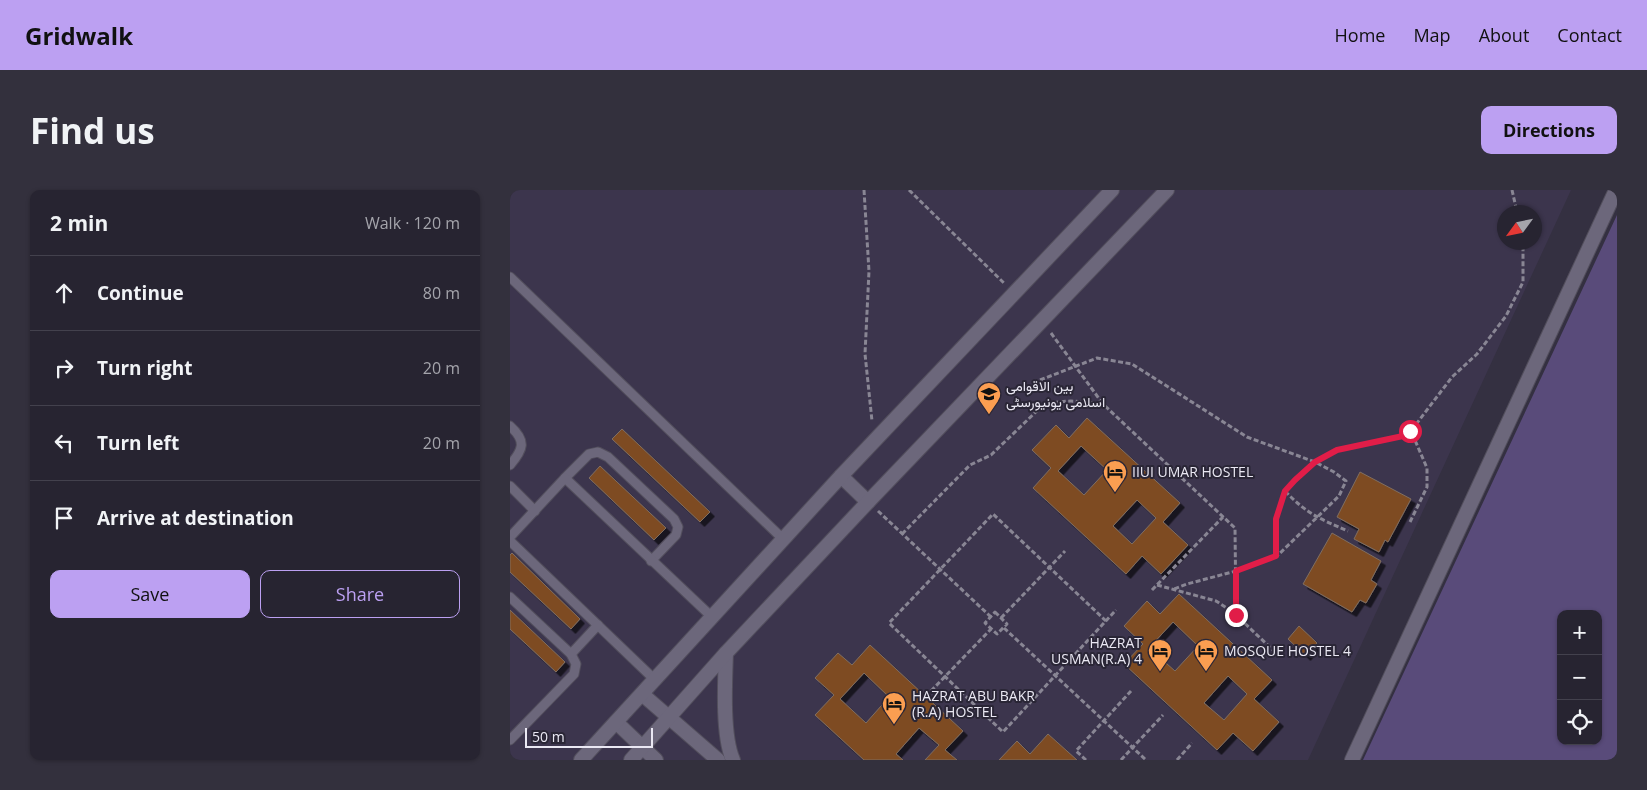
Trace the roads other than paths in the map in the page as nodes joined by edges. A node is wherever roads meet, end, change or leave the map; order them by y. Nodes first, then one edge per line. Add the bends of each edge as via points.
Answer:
1 (1112, 190) edge
2 (1167, 190) edge
3 (1616, 190) edge
4 (510, 277) edge
5 (510, 426) edge
6 (510, 465) edge
7 (841, 476) junction
8 (565, 478) junction
9 (510, 486) edge
10 (868, 502) junction
11 (535, 510) junction
12 (510, 537) edge
13 (783, 539) junction
14 (510, 541) edge
15 (651, 560) junction
16 (510, 597) edge
17 (712, 617) junction
18 (598, 625) junction
19 (726, 653) junction
20 (571, 654) junction
21 (654, 679) junction
22 (642, 694) junction
23 (669, 719) junction
24 (616, 722) junction
25 (510, 740) edge
26 (643, 747) junction
27 (581, 760) edge
28 (631, 760) edge
29 (656, 760) edge
30 (718, 760) edge
31 (733, 760) edge
32 (1352, 760) edge

1 - 7 street
2 - 10 street
3 - 32 street
4 - 13 lane
5 - 6 lane via 522,446
7 - 10 street
7 - 13 street
8 - 11 lane
8 - 15 lane
8 - 15 lane via 589,454 598,452 674,519 678,527 676,535
9 - 11 lane
10 - 19 street
11 - 12 lane
13 - 17 street
14 - 18 lane
15 - 17 lane
16 - 20 lane
17 - 21 street
18 - 20 lane
18 - 21 lane
19 - 23 street
19 - 31 street via 725,713
20 - 25 lane via 576,664 574,674
21 - 22 street
22 - 23 street
22 - 24 street
23 - 26 street
23 - 30 street
24 - 26 street
24 - 27 street
26 - 28 street
26 - 29 street

